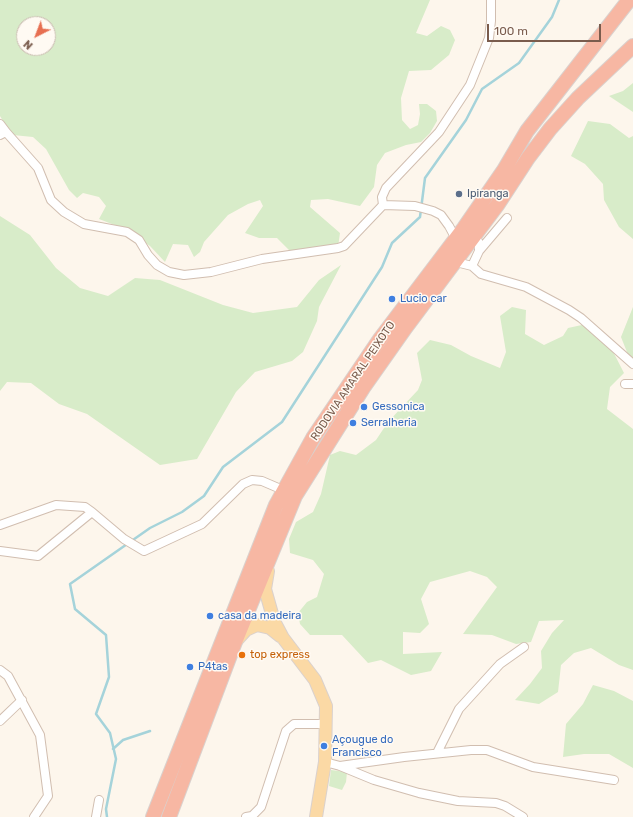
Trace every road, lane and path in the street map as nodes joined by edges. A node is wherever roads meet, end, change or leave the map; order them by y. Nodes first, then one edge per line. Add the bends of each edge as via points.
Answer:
1 (491, 0) edge
2 (629, 0) edge
3 (633, 6) edge
4 (633, 36) edge
5 (633, 46) edge
6 (563, 84) junction
7 (578, 98) junction
8 (0, 124) edge
9 (3, 134) edge
10 (383, 205) junction
11 (507, 218) dead end
12 (475, 236) junction
13 (456, 239) junction
14 (479, 252) junction
15 (456, 262) junction
16 (472, 266) junction
17 (633, 364) edge
18 (283, 490) junction
19 (92, 512) junction
20 (0, 524) edge
21 (279, 533) junction
22 (0, 550) edge
23 (283, 638) junction
24 (235, 642) junction
25 (524, 647) dead end
26 (0, 670) edge
27 (22, 700) junction
28 (0, 721) edge
29 (325, 724) junction
30 (437, 753) junction
31 (325, 762) junction
32 (340, 766) junction
33 (614, 780) dead end
34 (99, 800) dead end
35 (34, 817) edge
36 (96, 817) edge
37 (153, 817) edge
38 (169, 817) edge
39 (246, 817) edge
40 (316, 817) edge
41 (523, 817) edge

1 - 10 street via 492,21 488,38 470,85 439,132 386,188 382,197
2 - 6 highway, RODOVIA AMARAL PEIXOTO
3 - 6 highway via 576,76
4 - 7 highway via 590,76
5 - 7 highway, RODOVIA AMARAL PEIXOTO
6 - 13 highway, RODOVIA AMARAL PEIXOTO via 527,131 504,170
7 - 12 highway, RODOVIA AMARAL PEIXOTO via 550,128
8 - 9 street
9 - 10 street via 38,168 51,200 64,212 84,224 127,232 139,240 157,265 169,272 184,275 211,272 262,258 344,246
10 - 13 street via 415,206 441,215
11 - 14 street
12 - 14 street via 479,243
12 - 15 highway, RODOVIA AMARAL PEIXOTO
13 - 18 highway, RODOVIA AMARAL PEIXOTO via 346,388
14 - 16 street
15 - 16 street
15 - 21 highway, RODOVIA AMARAL PEIXOTO via 406,327 340,423 295,496
16 - 17 street via 485,276 526,287 569,310
18 - 19 street via 262,481 252,480 244,484 202,524 146,550 124,539
18 - 37 highway, RODOVIA AMARAL PEIXOTO
19 - 20 street via 84,506 56,505
19 - 22 street via 38,556
21 - 23 main road via 266,576 265,589 274,621
21 - 24 highway, RODOVIA AMARAL PEIXOTO
23 - 24 main road via 270,628 257,625 246,630
23 - 29 main road via 320,689 326,706
24 - 38 highway, RODOVIA AMARAL PEIXOTO
25 - 30 street via 500,664 459,709
26 - 27 street via 8,676
27 - 28 street
27 - 35 street via 40,735 48,796
29 - 31 main road
29 - 39 street via 294,724 286,731 261,807 252,816
30 - 32 street
30 - 33 street via 487,750 533,767
31 - 32 street
31 - 40 main road
32 - 41 street via 374,780 419,793 458,801 496,803
34 - 36 street

